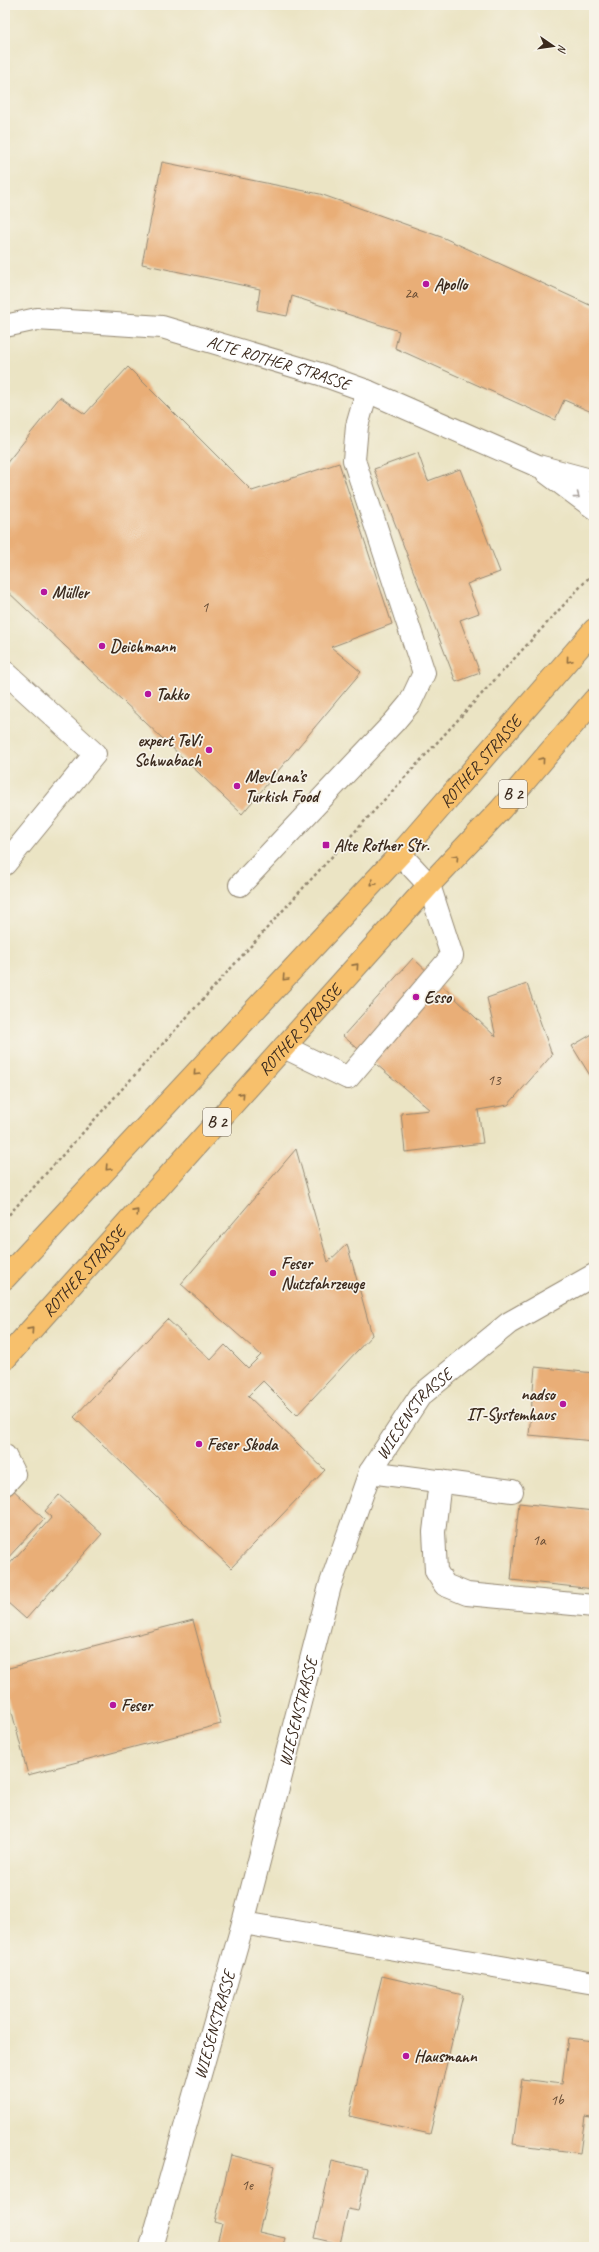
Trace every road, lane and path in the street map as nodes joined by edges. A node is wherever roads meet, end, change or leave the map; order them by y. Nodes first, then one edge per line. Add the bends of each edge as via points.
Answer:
1 (5, 326) edge
2 (367, 391) junction
3 (538, 466) junction
4 (594, 481) edge
5 (594, 508) edge
6 (594, 572) edge
7 (594, 630) edge
8 (5, 672) edge
9 (594, 700) edge
10 (400, 854) junction
11 (5, 864) edge
12 (240, 885) dead end
13 (429, 885) junction
14 (284, 1047) junction
15 (5, 1219) edge
16 (594, 1274) edge
17 (5, 1278) edge
18 (5, 1359) edge
19 (5, 1456) edge
20 (370, 1472) junction
21 (440, 1481) junction
22 (5, 1484) edge
23 (512, 1491) dead end
24 (594, 1606) edge
25 (243, 1923) junction
26 (594, 1983) edge
27 (151, 2247) edge

1 - 2 street, ALTE ROTHER STRASSE via 37,320 162,327 320,374
2 - 3 street, ALTE ROTHER STRASSE
2 - 12 street via 357,426 354,460 424,673 410,703 395,721
3 - 4 street, ALTE ROTHER STRASSE
3 -> 5 street, ALTE ROTHER STRASSE
6 - 15 path
7 -> 10 main road, ROTHER STRASSE
8 - 11 street via 95,754
13 -> 9 main road, ROTHER STRASSE / B 2 via 501,809
10 - 13 street
10 -> 17 main road, ROTHER STRASSE
14 -> 13 main road, ROTHER STRASSE / B 2
13 - 14 street via 452,956 348,1078
18 -> 14 main road, ROTHER STRASSE / B 2
16 - 20 street, WIESENSTRASSE via 509,1323 420,1396
19 - 22 street via 14,1474
20 - 21 street
20 - 25 street, WIESENSTRASSE via 330,1586
21 - 23 street
21 - 24 street via 434,1532 436,1571 445,1585 467,1594
25 - 26 street
25 - 27 street, WIESENSTRASSE

